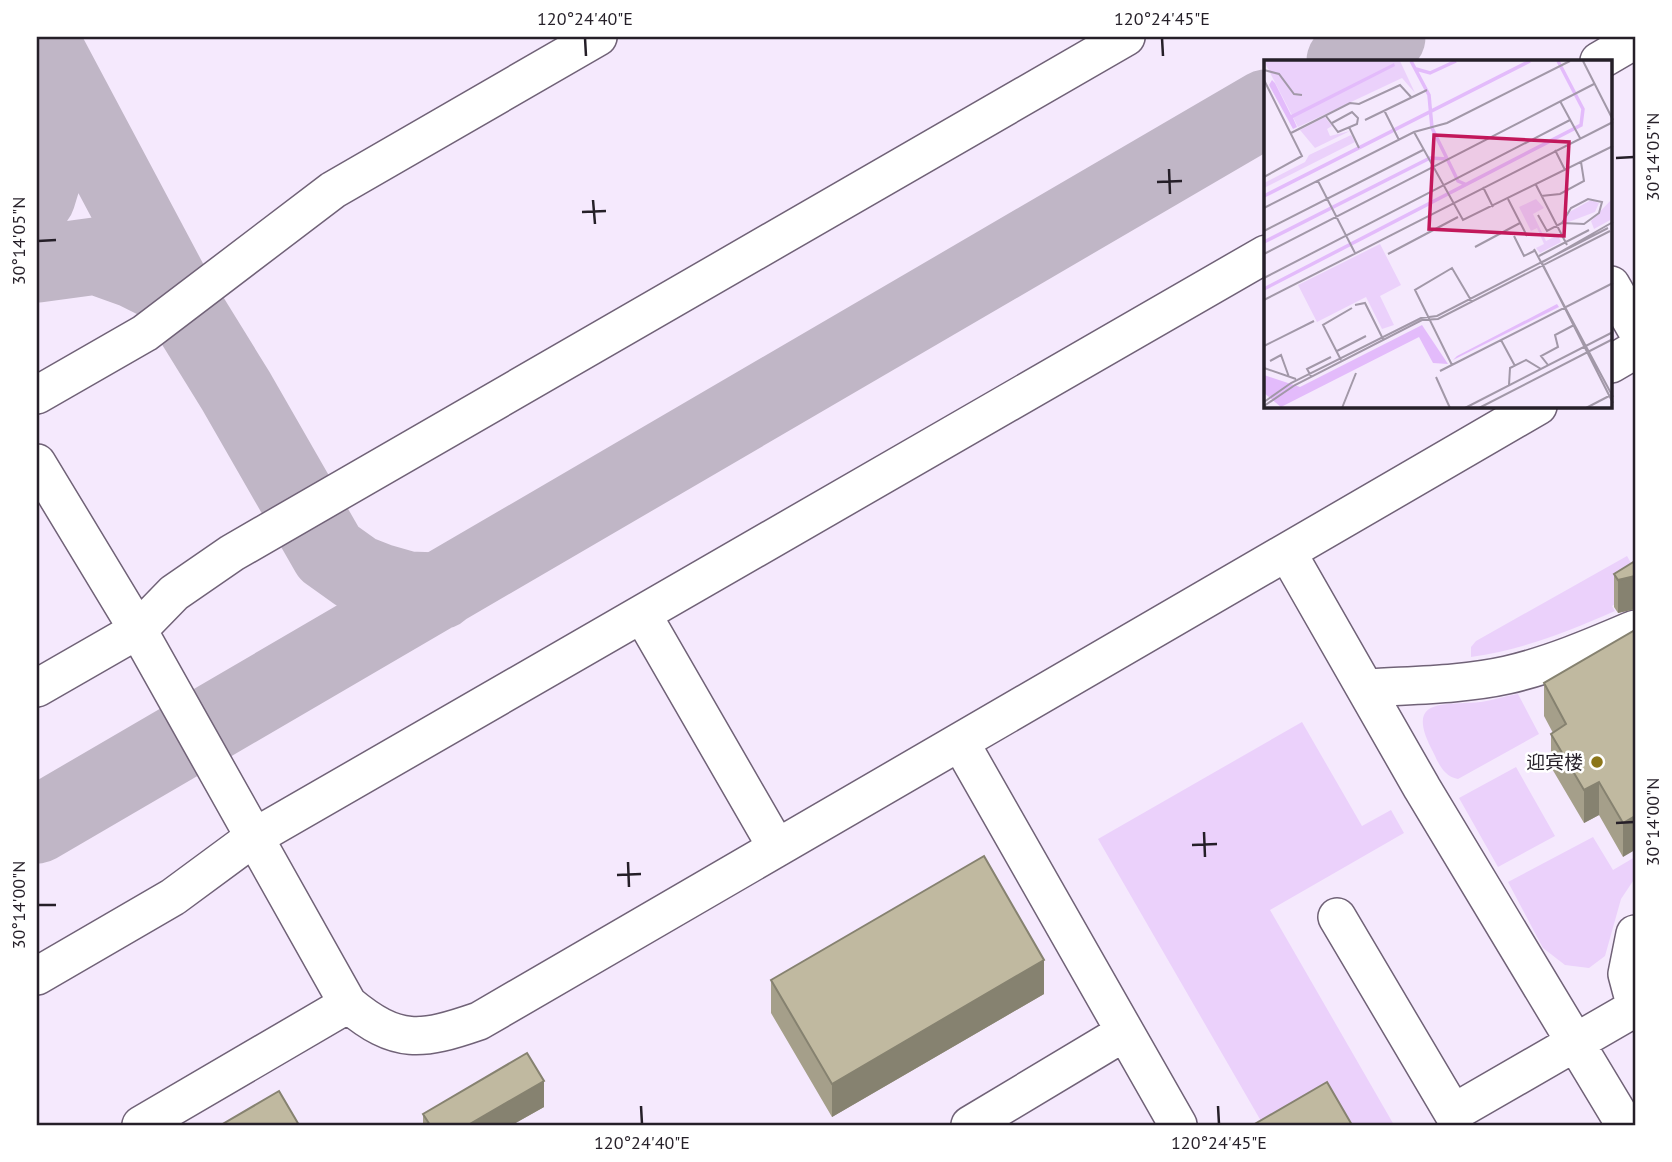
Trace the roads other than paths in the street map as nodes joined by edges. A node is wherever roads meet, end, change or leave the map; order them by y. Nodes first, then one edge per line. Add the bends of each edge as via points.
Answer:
1 (598, 37) edge
2 (1126, 37) edge
3 (1635, 40) edge
4 (1601, 60) edge
5 (1264, 255) edge
6 (1612, 287) edge
7 (1635, 327) edge
8 (1635, 350) edge
9 (1612, 363) edge
10 (37, 395) edge
11 (1535, 408) edge
12 (37, 463) edge
13 (1287, 552) junction
14 (642, 614) junction
15 (138, 629) junction
16 (1635, 629) edge
17 (37, 688) edge
18 (1367, 688) junction
19 (960, 742) junction
20 (253, 838) junction
21 (777, 848) junction
22 (1337, 917) dead end
23 (1635, 934) edge
24 (37, 976) edge
25 (348, 1004) junction
26 (1635, 1006) edge
27 (1125, 1032) junction
28 (1575, 1043) junction
29 (141, 1125) edge
30 (970, 1125) edge
31 (1178, 1125) edge
32 (1625, 1125) edge

1 - 10 lane via 333,190 145,333
2 - 15 lane via 232,553 174,593
3 - 4 lane
5 - 14 lane
6 - 7 lane
8 - 9 lane
11 - 13 lane
12 - 15 lane
13 - 18 lane
13 - 19 lane
14 - 20 lane
14 - 21 lane
15 - 17 lane
15 - 20 lane
16 - 18 lane via 1508,674
18 - 28 lane
19 - 21 lane
19 - 27 lane
20 - 24 lane via 173,897
20 - 25 lane
21 - 25 lane via 479,1021 444,1033 408,1037 373,1025
22 - 28 lane via 1453,1113
23 - 26 lane via 1627,974
25 - 29 lane
26 - 28 lane
27 - 30 lane
27 - 31 lane
28 - 32 lane

